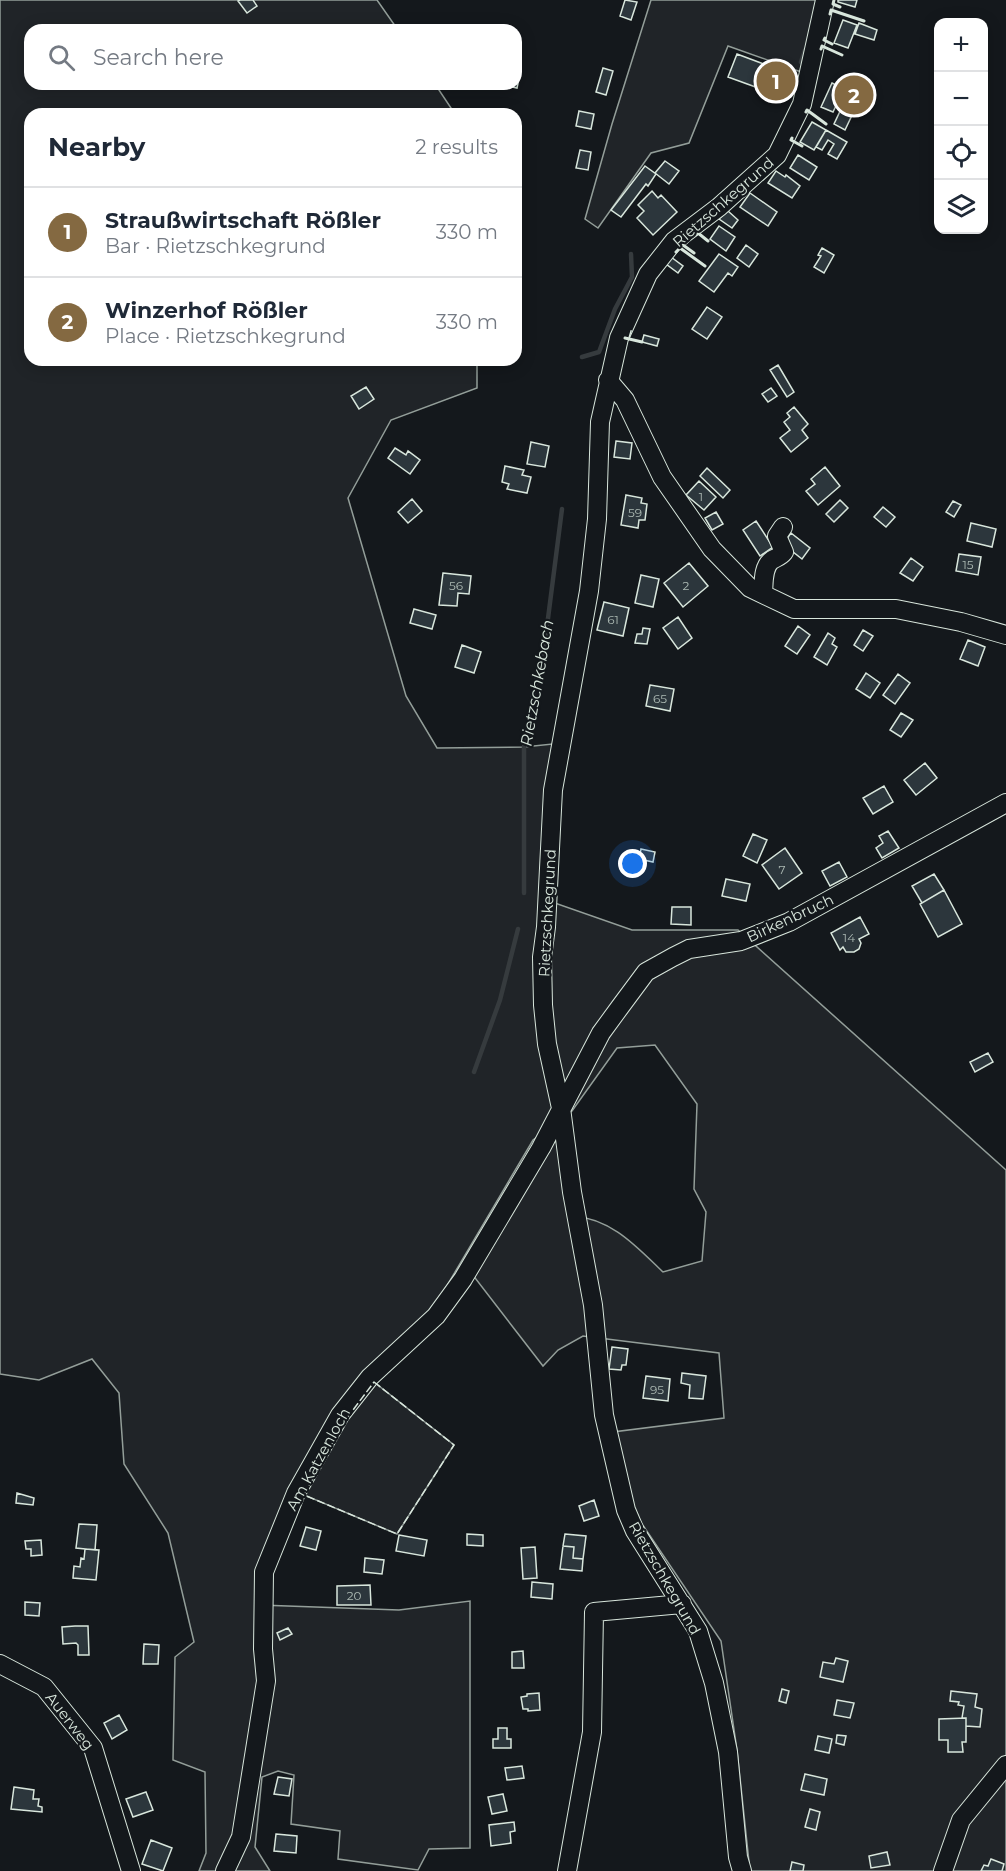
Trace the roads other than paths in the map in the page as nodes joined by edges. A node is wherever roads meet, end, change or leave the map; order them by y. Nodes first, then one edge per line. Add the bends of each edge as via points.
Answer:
1 (825, 0) edge
2 (608, 380) junction
3 (783, 527) dead end
4 (763, 594) junction
5 (1006, 635) edge
6 (1006, 803) edge
7 (561, 1108) junction
8 (682, 1604) junction
9 (0, 1664) edge
10 (1006, 1765) edge
11 (131, 1871) edge
12 (225, 1871) edge
13 (567, 1871) edge
14 (741, 1871) edge
15 (943, 1871) edge

1 - 2 street, Rietzschkegrund via 802,104 777,155 674,241 648,274 618,338
2 - 4 street via 625,400 662,477 712,549 750,588
2 - 7 street, Rietzschkegrund via 600,422 597,519 589,591 553,790 542,957 549,1053
3 - 4 street via 777,536 784,552 765,568
4 - 5 street via 794,609 896,609
6 - 7 street, Birkenbruch via 789,922 741,941 689,949 646,972 601,1033
7 - 8 street, Rietzschkegrund via 593,1305 603,1415 617,1477 635,1531
7 - 12 street, Am Katzenloch via 463,1279 436,1316 370,1377 340,1415 296,1493 264,1572 266,1681 241,1837
8 - 13 street via 594,1612 592,1732
8 - 14 street, Rietzschkegrund via 698,1631 714,1683 728,1752
9 - 11 street, Auerweg via 44,1687 93,1748
10 - 15 street via 962,1820

